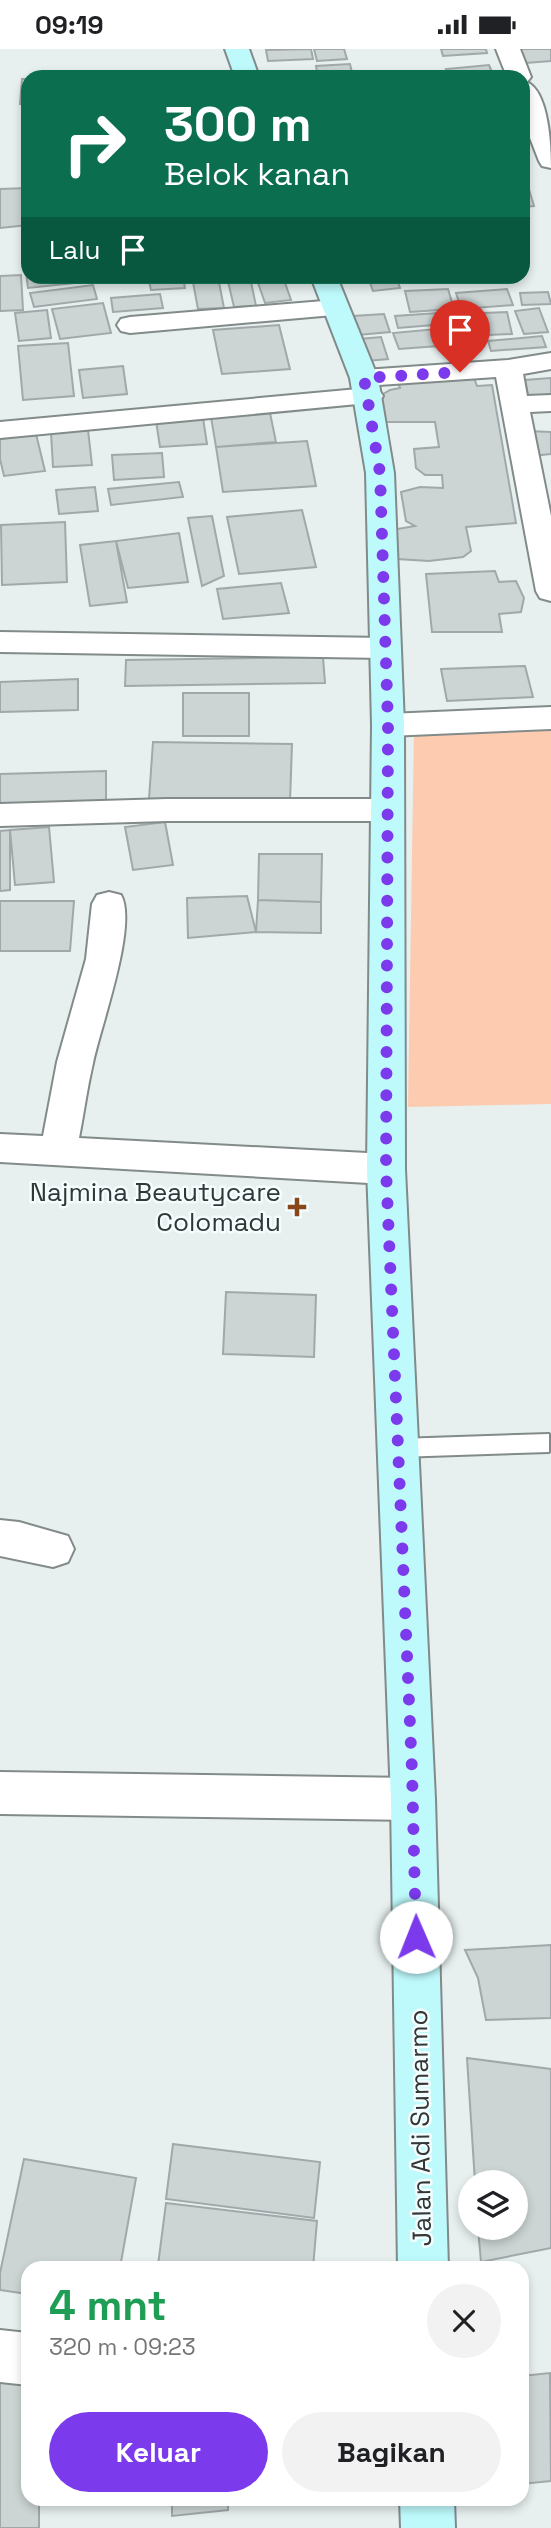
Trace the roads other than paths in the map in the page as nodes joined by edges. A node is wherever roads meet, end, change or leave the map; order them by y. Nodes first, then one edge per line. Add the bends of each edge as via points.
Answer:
1 (237, 49) edge
2 (508, 49) edge
3 (244, 70) edge
4 (516, 70) edge
5 (530, 97) edge
6 (542, 112) edge
7 (551, 161) edge
8 (330, 292) edge
9 (130, 325) dead end
10 (551, 361) edge
11 (508, 368) junction
12 (367, 387) junction
13 (551, 403) edge
14 (514, 405) junction
15 (0, 431) edge
16 (551, 591) edge
17 (0, 642) edge
18 (385, 648) junction
19 (551, 717) edge
20 (388, 725) junction
21 (387, 810) junction
22 (0, 815) edge
23 (109, 904) dead end
24 (0, 1148) edge
25 (58, 1152) junction
26 (386, 1169) junction
27 (549, 1443) dead end
28 (398, 1448) junction
29 (0, 1538) edge
30 (53, 1549) dead end
31 (0, 1793) edge
32 (413, 1799) junction
33 (422, 2261) edge
34 (0, 2356) edge
35 (21, 2358) edge
36 (427, 2506) edge
37 (428, 2528) edge

1 - 3 main road
2 - 4 street
5 - 6 street
6 - 7 street
8 - 9 street
8 - 12 main road, Jalan Adi Sumarmo
10 - 11 street
11 - 12 street
11 - 14 street
12 - 15 street
12 - 18 main road, Jalan Adi Sumarmo via 380,473
13 - 14 street
14 - 16 street
17 - 18 street
18 - 20 main road, Jalan Adi Sumarmo
19 - 20 street
20 - 21 main road, Jalan Adi Sumarmo
21 - 22 street
21 - 26 main road, Jalan Adi Sumarmo
23 - 25 street via 103,959 75,1062
24 - 25 street
25 - 26 street
26 - 28 main road, Jalan Adi Sumarmo
27 - 28 lane
28 - 32 main road, Jalan Adi Sumarmo
29 - 30 street
31 - 32 street
32 - 33 main road, Jalan Adi Sumarmo
34 - 35 street
36 - 37 main road

